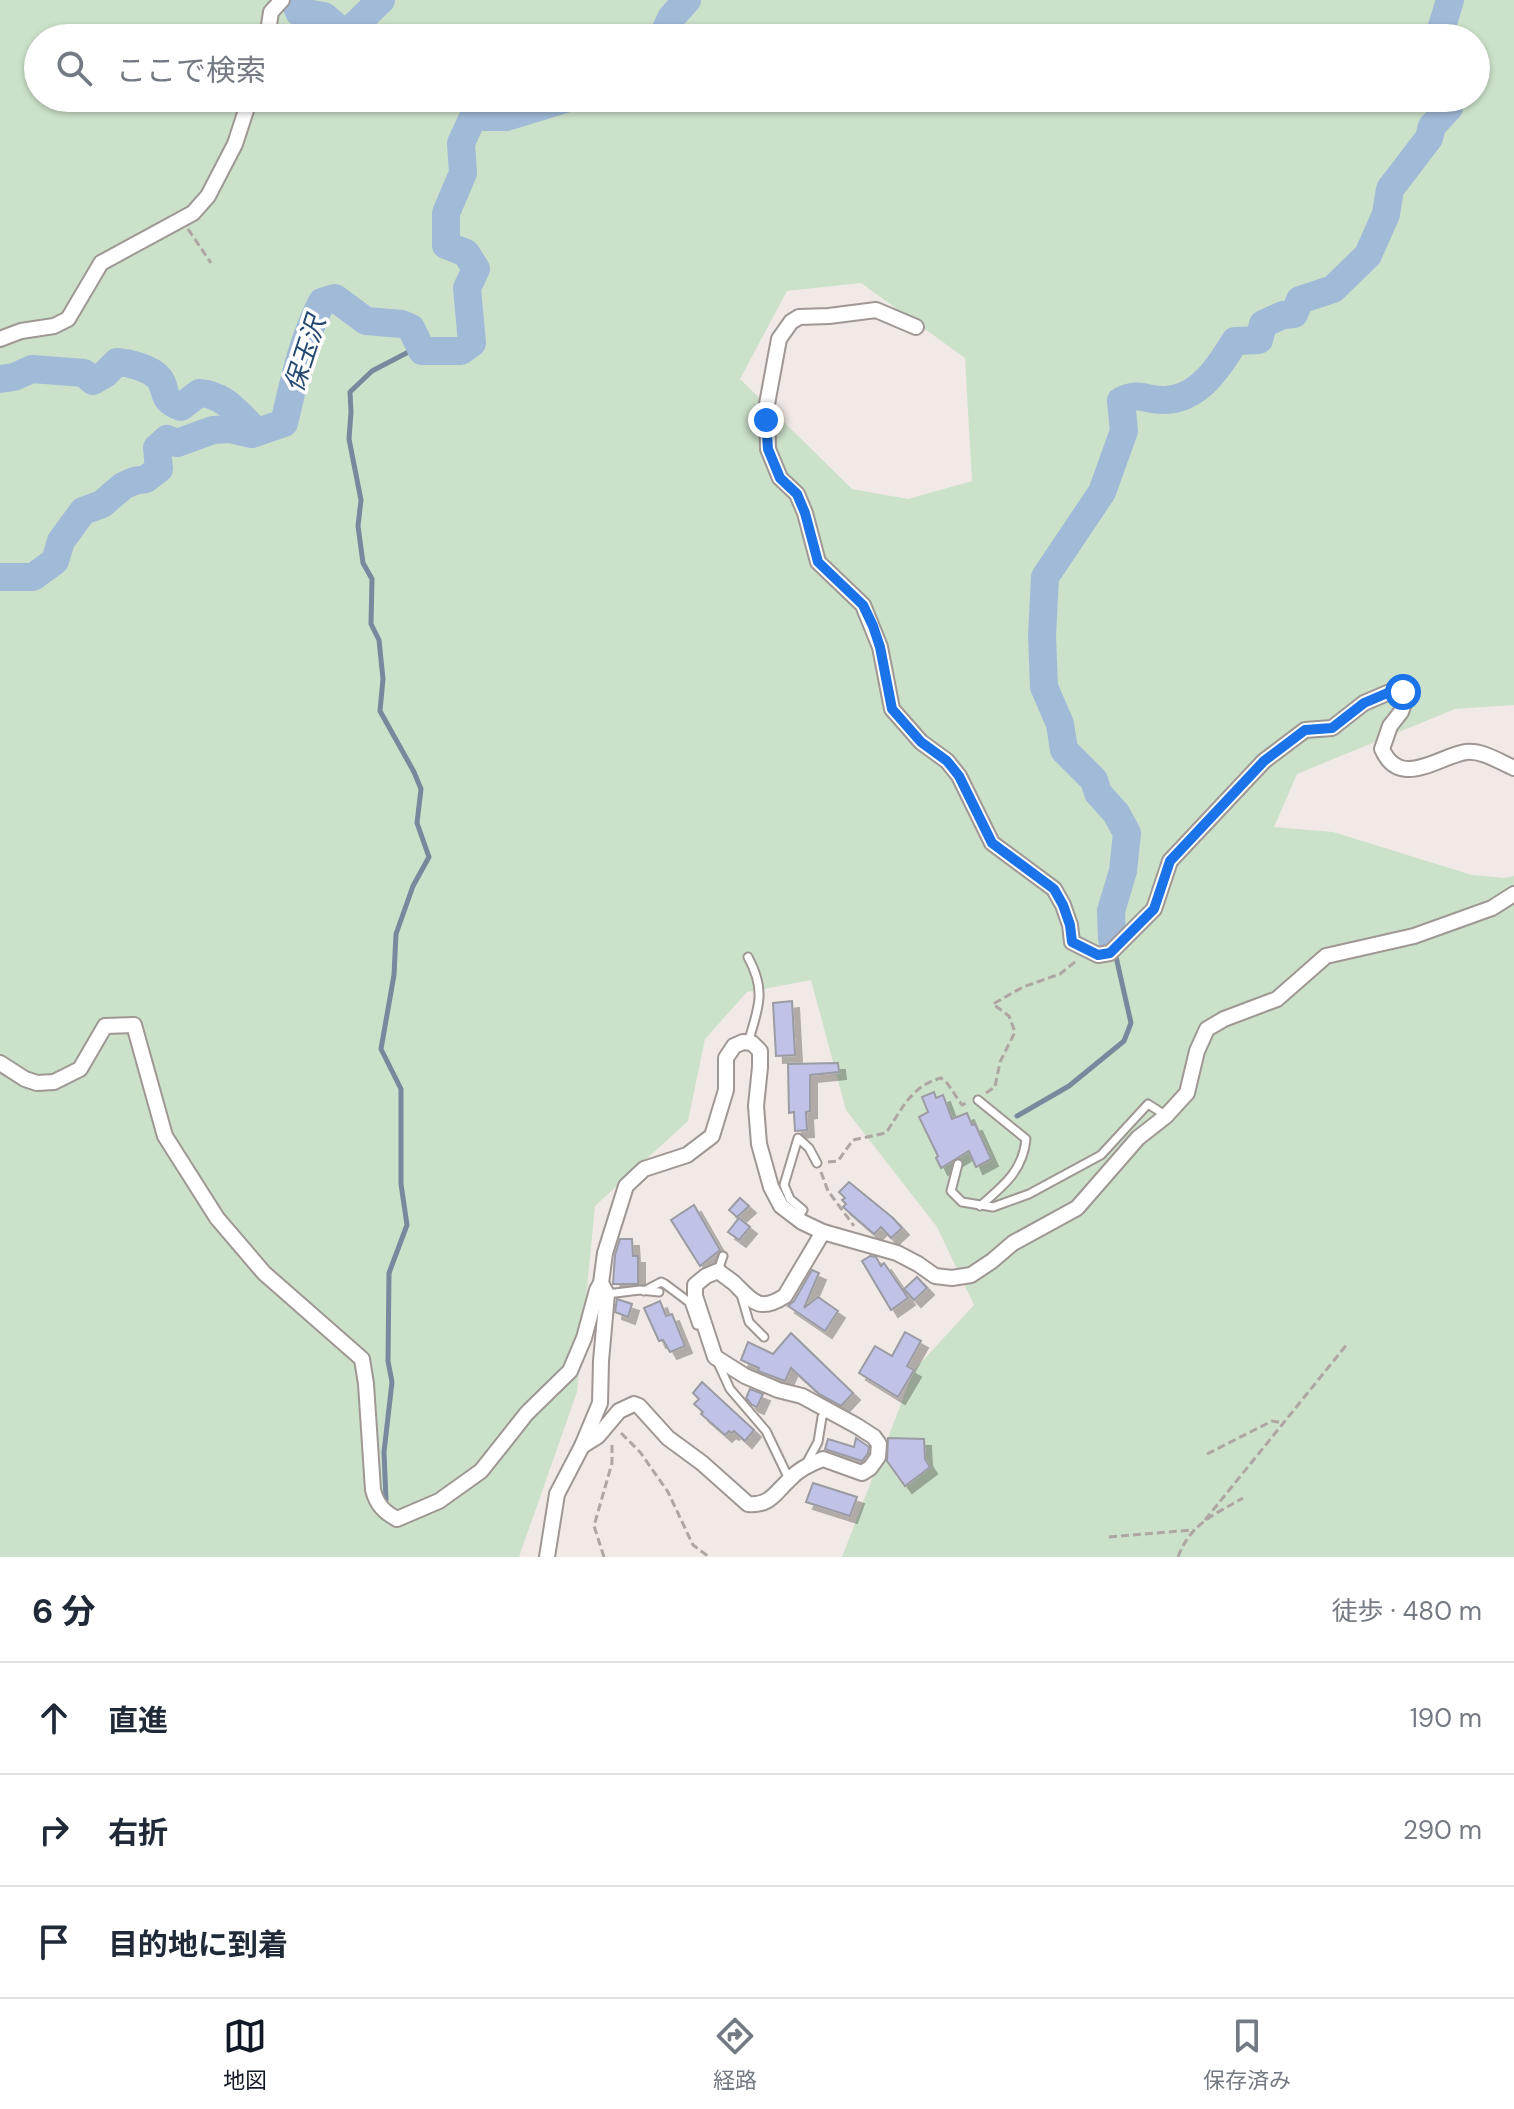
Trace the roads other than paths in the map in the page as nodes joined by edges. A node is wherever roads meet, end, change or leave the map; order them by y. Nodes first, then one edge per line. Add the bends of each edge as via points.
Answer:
1 (282, 0) edge
2 (269, 24) edge
3 (245, 112) edge
4 (916, 327) dead end
5 (0, 339) edge
6 (1514, 768) edge
7 (1514, 894) edge
8 (748, 957) dead end
9 (748, 1043) junction
10 (0, 1063) edge
11 (978, 1100) road end
12 (1166, 1116) junction
13 (817, 1163) road end
14 (958, 1164) dead end
15 (980, 1206) junction
16 (798, 1218) junction
17 (823, 1232) junction
18 (723, 1256) dead end
19 (718, 1271) junction
20 (604, 1288) junction
21 (644, 1291) junction
22 (740, 1291) junction
23 (659, 1292) dead end
24 (704, 1324) junction
25 (764, 1337) dead end
26 (715, 1357) junction
27 (827, 1410) junction
28 (582, 1446) junction
29 (803, 1469) junction
30 (789, 1479) junction
31 (547, 1557) edge

1 - 2 street via 271,12
3 - 5 street via 235,144 193,213 101,263 68,319
4 - 6 street via 876,310 791,322 779,339 767,404 768,449 780,478 797,494 818,562 863,605 880,647 892,709 959,776 992,843 1054,889 1072,942 1098,955 1110,953 1154,909 1170,861 1264,761 1305,730 1332,728 1384,693 1403,692 1406,698 1382,749 1392,763 1419,769 1468,752
7 - 12 street via 1492,908 1414,936 1326,956 1277,999 1207,1029 1187,1093
8 - 9 lane via 761,999
9 - 16 street via 760,1051 759,1144 771,1187 781,1206
9 - 20 street via 734,1046 726,1058 726,1090 712,1136 687,1155 644,1169 626,1186 605,1253
10 - 20 street via 37,1083 54,1082 80,1069 105,1026 134,1025 165,1136 217,1218 264,1273 362,1359 373,1490 376,1501 397,1519 439,1501 481,1471 527,1413 570,1371 597,1290
11 - 15 lane via 1026,1139 1016,1170
12 - 15 lane via 1148,1104 1101,1155 1029,1194 993,1207
12 - 17 street via 1138,1138 1077,1208 1013,1243 971,1275 935,1276 897,1253
13 - 16 lane via 798,1138 784,1185 803,1210
14 - 15 lane via 951,1191 962,1202
16 - 17 street
17 - 22 street via 785,1296 755,1304
18 - 19 lane
19 - 22 street
19 - 24 street via 695,1285
20 - 21 lane
20 - 28 street via 600,1403
21 - 23 lane
21 - 24 lane via 665,1284 689,1302 697,1325
22 - 25 lane via 749,1322
24 - 26 street
26 - 27 street via 745,1376
26 - 30 lane via 730,1389 766,1431
27 - 29 lane
27 - 29 street via 874,1437 878,1457 862,1473 823,1459
28 - 30 street via 634,1404 748,1504 767,1502
28 - 31 street via 557,1494
29 - 30 street

